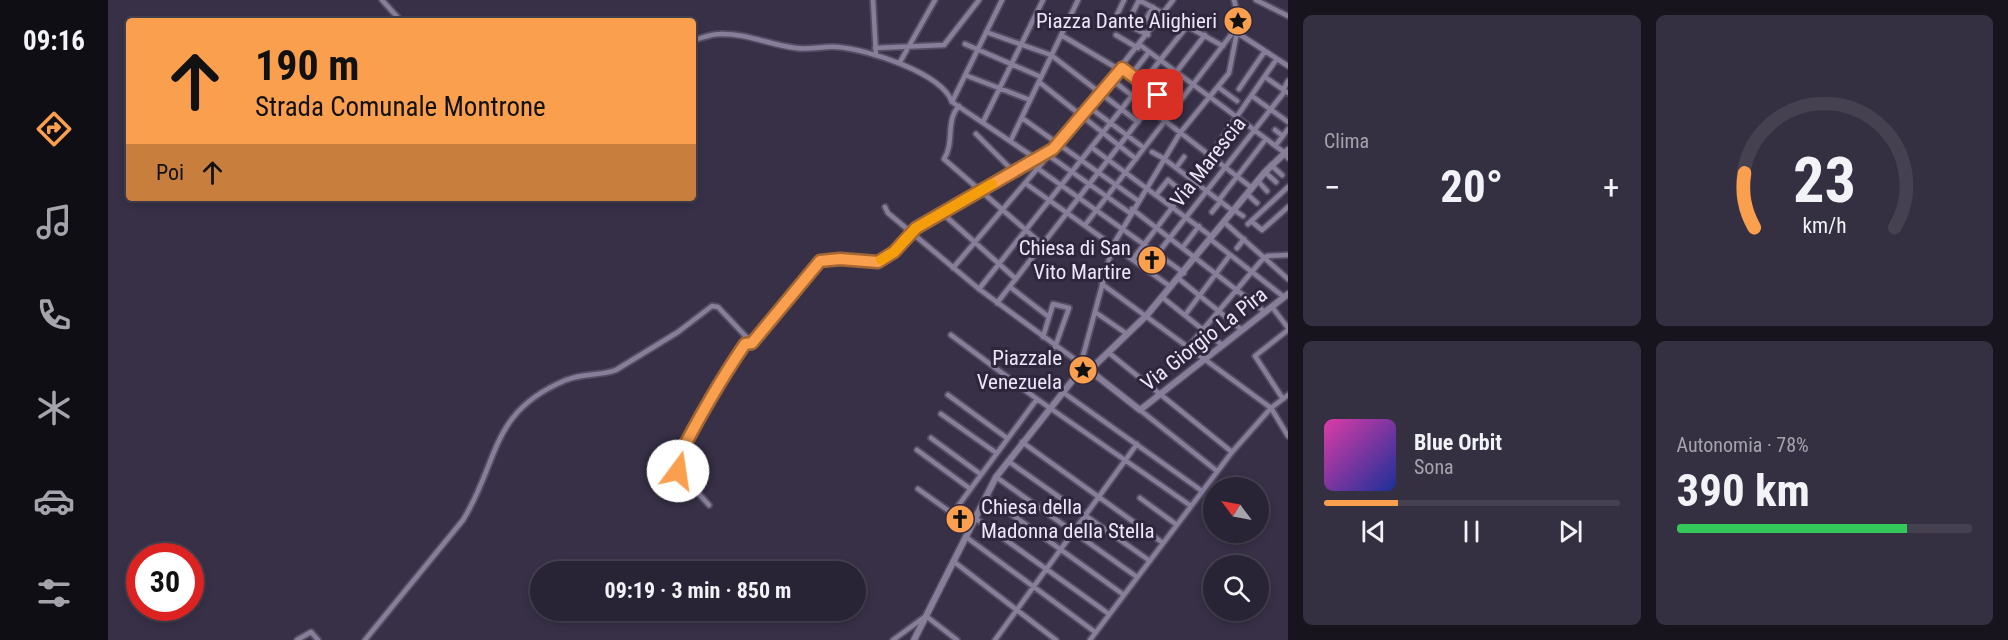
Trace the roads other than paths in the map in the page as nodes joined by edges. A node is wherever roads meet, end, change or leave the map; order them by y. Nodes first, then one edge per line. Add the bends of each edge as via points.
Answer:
1 (382, 0) edge
2 (873, 0) edge
3 (935, 0) edge
4 (979, 0) edge
5 (1002, 0) edge
6 (1043, 0) edge
7 (1078, 0) edge
8 (1124, 0) edge
9 (1140, 0) edge
10 (1173, 0) edge
11 (1234, 0) edge
12 (1256, 0) edge
13 (1153, 7) junction
14 (1166, 13) junction
15 (1132, 14) dead end
16 (1288, 16) edge
17 (398, 18) edge
18 (1145, 21) dead end
19 (1188, 24) junction
20 (986, 32) junction
21 (1235, 32) junction
22 (1061, 35) junction
23 (1116, 35) dead end
24 (1149, 35) junction
25 (1205, 35) junction
26 (696, 39) edge
27 (965, 44) dead end
28 (1021, 45) junction
29 (1139, 46) junction
30 (1223, 46) junction
31 (906, 47) junction
32 (875, 48) junction
33 (978, 50) junction
34 (1265, 51) junction
35 (1149, 52) junction
36 (876, 55) junction
37 (1051, 55) junction
38 (1160, 60) junction
39 (1276, 60) junction
40 (900, 62) junction
41 (1011, 65) junction
42 (1288, 66) edge
43 (1121, 69) junction
44 (1135, 70) dead end
45 (1176, 72) junction
46 (965, 75) junction
47 (1265, 77) junction
48 (1040, 79) junction
49 (1112, 80) junction
50 (1288, 81) edge
51 (1142, 83) junction
52 (1193, 84) junction
53 (1169, 87) dead end
54 (1218, 87) junction
55 (1239, 89) dead end
56 (999, 90) junction
57 (1285, 91) edge
58 (1101, 93) junction
59 (1132, 95) junction
60 (1158, 95) junction
61 (1252, 96) junction
62 (1183, 97) junction
63 (1209, 97) junction
64 (1030, 100) junction
65 (1237, 101) dead end
66 (952, 102) junction
67 (959, 106) junction
68 (1089, 107) junction
69 (1148, 108) junction
70 (1121, 109) junction
71 (1271, 110) junction
72 (1081, 117) junction
73 (1022, 118) junction
74 (1236, 118) junction
75 (1165, 121) junction
76 (983, 122) junction
77 (1138, 122) junction
78 (1288, 122) edge
79 (1110, 123) junction
80 (1288, 129) edge
81 (1254, 130) junction
82 (1275, 130) dead end
83 (1102, 133) junction
84 (1180, 133) junction
85 (976, 134) dead end
86 (1127, 136) junction
87 (1283, 136) junction
88 (1266, 139) junction
89 (1011, 140) junction
90 (1059, 143) junction
91 (1276, 145) junction
92 (1119, 146) junction
93 (1091, 147) junction
94 (1144, 148) junction
95 (1053, 149) junction
96 (1152, 153) dead end
97 (1287, 153) edge
98 (1048, 155) junction
99 (1210, 156) junction
100 (1184, 157) dead end
101 (1035, 158) junction
102 (1163, 158) junction
103 (1082, 159) junction
104 (1136, 159) junction
105 (1108, 160) junction
106 (1271, 165) junction
107 (1225, 167) junction
108 (1037, 168) junction
109 (1176, 168) junction
110 (1013, 171) junction
111 (1072, 172) junction
112 (1099, 172) junction
113 (1125, 172) junction
114 (1265, 172) junction
115 (1282, 176) dead end
116 (1237, 177) junction
117 (1193, 180) junction
118 (1258, 181) junction
119 (1276, 182) dead end
120 (1025, 183) junction
121 (1090, 184) junction
122 (1116, 184) junction
123 (1062, 185) junction
124 (1145, 187) junction
125 (1288, 187) edge
126 (1252, 188) junction
127 (980, 190) junction
128 (1206, 190) junction
129 (1267, 191) dead end
130 (1184, 193) junction
131 (1247, 194) junction
132 (1156, 195) junction
133 (1106, 196) junction
134 (1080, 197) junction
135 (1050, 200) junction
136 (1137, 200) junction
137 (1220, 200) junction
138 (1257, 203) dead end
139 (885, 207) dead end
140 (1173, 207) junction
141 (1288, 207) edge
142 (1096, 209) junction
143 (1002, 210) junction
144 (1234, 210) junction
145 (1131, 211) junction
146 (1212, 212) dead end
147 (942, 213) junction
148 (1068, 213) junction
149 (1244, 216) dead end
150 (1186, 217) junction
151 (1224, 222) junction
152 (1084, 225) junction
153 (1122, 226) junction
154 (1199, 226) junction
155 (1157, 228) junction
156 (1027, 231) junction
157 (911, 233) junction
158 (1170, 237) junction
159 (1211, 238) junction
160 (1244, 239) junction
161 (975, 242) junction
162 (1042, 244) junction
163 (1145, 244) junction
164 (1113, 245) junction
165 (1183, 247) junction
166 (1237, 248) dead end
167 (1158, 253) junction
168 (1230, 255) junction
169 (1288, 255) edge
170 (1265, 256) junction
171 (1197, 257) junction
172 (1133, 259) junction
173 (999, 264) junction
174 (953, 268) junction
175 (1217, 272) junction
176 (1252, 272) junction
177 (1184, 273) junction
178 (1016, 279) junction
179 (1179, 279) junction
180 (1288, 279) edge
181 (1102, 284) junction
182 (1010, 287) junction
183 (1171, 287) junction
184 (979, 289) junction
185 (1237, 289) junction
186 (1199, 296) junction
187 (1286, 296) edge
188 (1162, 297) junction
189 (997, 303) junction
190 (1272, 307) junction
191 (1218, 311) junction
192 (1095, 312) junction
193 (1265, 312) junction
194 (1147, 315) junction
195 (1185, 315) junction
196 (1049, 317) junction
197 (1288, 329) edge
198 (1203, 330) junction
199 (1242, 330) junction
200 (1127, 334) junction
201 (951, 335) dead end
202 (1043, 338) junction
203 (752, 343) junction
204 (1222, 345) junction
205 (1189, 346) junction
206 (1055, 347) junction
207 (1109, 353) junction
208 (1206, 358) junction
209 (1084, 366) junction
210 (1064, 393) junction
211 (1160, 394) junction
212 (948, 395) dead end
213 (1288, 395) edge
214 (1037, 399) junction
215 (1283, 399) junction
216 (1051, 408) junction
217 (1271, 408) junction
218 (1140, 410) junction
219 (941, 414) dead end
220 (1288, 436) edge
221 (930, 438) dead end
222 (1007, 438) junction
223 (1022, 442) junction
224 (1137, 444) junction
225 (917, 450) dead end
226 (995, 452) junction
227 (1232, 452) junction
228 (1008, 461) junction
229 (1125, 461) junction
230 (1217, 471) junction
231 (979, 473) junction
232 (996, 477) junction
233 (969, 488) junction
234 (918, 489) dead end
235 (1202, 491) junction
236 (986, 496) junction
237 (1098, 497) junction
238 (1140, 498) dead end
239 (709, 505) dead end
240 (1191, 506) junction
241 (955, 510) junction
242 (1086, 515) junction
243 (974, 520) junction
244 (1177, 525) junction
245 (1073, 532) junction
246 (966, 537) junction
247 (1163, 543) junction
248 (1060, 550) junction
249 (953, 561) junction
250 (1150, 561) junction
251 (1047, 568) junction
252 (1137, 577) junction
253 (1034, 588) junction
254 (1124, 595) junction
255 (1017, 611) junction
256 (1109, 614) junction
257 (926, 616) junction
258 (1095, 632) junction
259 (297, 640) edge
260 (318, 640) edge
261 (365, 640) edge
262 (893, 640) edge
263 (914, 640) edge
264 (957, 640) edge
265 (995, 640) edge
266 (1056, 640) edge
267 (1089, 640) edge

1 - 17 street
2 - 32 street
3 - 31 street
4 - 31 street via 944,45
5 - 20 street
6 - 28 street
7 - 22 street
8 - 24 street via 1115,19
9 - 13 street
9 - 15 street
10 - 14 street
11 - 21 street via 1238,17
12 - 16 street
13 - 14 street
13 - 18 street
14 - 19 street
14 - 24 street
19 - 25 street
19 - 38 street
20 - 28 street
20 - 33 street
21 - 30 street
21 - 34 street
21 - 54 street via 1229,73
22 - 37 street
22 - 43 street
23 - 29 street
24 - 29 street
25 - 30 street
25 - 45 street
26 - 36 street via 717,34 742,35 793,48 815,50 836,46
27 - 33 street
28 - 37 street
28 - 41 street
29 - 35 street
29 - 43 street
30 - 52 street
31 - 32 street
31 - 40 street
32 - 36 street
33 - 41 street
33 - 46 street
34 - 39 street
34 - 55 street
35 - 38 street
35 - 44 street
36 - 40 street
37 - 48 street
37 - 58 street
38 - 45 street
38 - 51 street
39 - 42 street
39 - 47 street
40 - 66 street via 948,92
41 - 48 street
41 - 56 street
43 - 49 street
43 - 51 street
45 - 52 street
45 - 60 street
46 - 56 street
46 - 66 street
47 - 57 street
47 - 61 street
48 - 64 street
48 - 72 street
49 - 58 street
49 - 59 street
50 - 57 street, Via Marescia
51 - 59 street
51 - 60 street
52 - 62 street
52 - 63 street
53 - 62 street
54 - 63 street
54 - 65 street
56 - 64 street
56 - 76 street
57 - 71 street, Via Marescia
58 - 68 street
58 - 70 street
59 - 69 street
59 - 70 street
60 - 69 street
61 - 71 street
61 - 74 street
62 - 75 street
63 - 74 street
63 - 84 street
64 - 73 street
66 - 67 street
67 - 76 street
67 - 127 street via 951,118 950,149 944,159
68 - 72 street
68 - 79 street
69 - 75 street
69 - 77 street
70 - 77 street
70 - 79 street
71 - 78 street
71 - 81 street, Via Marescia
72 - 83 street
72 - 90 street
73 - 89 street
73 - 90 street
74 - 81 street
74 - 99 street
75 - 84 street
75 - 94 street via 1158,135
76 - 89 street
77 - 86 street
79 - 83 street
79 - 86 street
80 - 87 street
81 - 88 street
81 - 107 street, Via Marescia
82 - 87 street
83 - 92 street
83 - 93 street
84 - 99 street
84 - 102 street
85 - 110 street
86 - 92 street
86 - 94 street
87 - 91 street
88 - 91 street
88 - 116 street
89 - 101 street
90 - 95 street
90 - 103 street
91 - 97 street
92 - 104 street
92 - 105 street
93 - 103 street
93 - 105 street
94 - 104 street
95 - 98 street
95 - 101 street
96 - 102 street
97 - 106 street
98 - 108 street
98 - 111 street
99 - 107 street
99 - 117 street
100 - 109 street
101 - 110 street
102 - 109 street
102 - 124 street
103 - 111 street
103 - 112 street
104 - 113 street
105 - 112 street
105 - 113 street
106 - 114 street
106 - 115 street
107 - 116 street
107 - 128 street, Via Marescia
108 - 120 street
108 - 123 street
109 - 117 street
110 - 127 street
111 - 121 street
111 - 123 street
112 - 121 street
112 - 122 street
113 - 122 street
113 - 124 street
114 - 118 street
114 - 119 street
116 - 126 street
116 - 137 street
117 - 128 street
117 - 130 street
118 - 126 street
118 - 129 street
120 - 135 street
120 - 143 street
121 - 133 street
121 - 134 street
122 - 133 street
122 - 136 street
123 - 134 street
123 - 135 street
124 - 132 street
124 - 136 street
125 - 141 street via 1249,222 1262,230
126 - 131 street
127 - 143 street
127 - 147 street
128 - 137 street
128 - 150 street, Via Marescia
130 - 132 street via 1168,180
130 - 140 street
131 - 138 street
131 - 144 street
132 - 140 street
133 - 142 street
133 - 145 street
134 - 142 street
134 - 148 street
135 - 148 street
135 - 156 street
136 - 145 street
137 - 144 street
137 - 146 street
139 - 157 street
140 - 150 street
140 - 155 street
142 - 152 street
142 - 153 street
143 - 156 street
143 - 161 street
144 - 149 street
144 - 151 street
145 - 153 street
145 - 155 street
147 - 157 street
147 - 161 street
148 - 152 street
148 - 162 street
150 - 154 street
150 - 158 street, Via Marescia
151 - 159 street
151 - 160 street
152 - 164 street
153 - 163 street
153 - 164 street
154 - 159 street
154 - 165 street
155 - 158 street
155 - 163 street
156 - 162 street
156 - 173 street
157 - 174 street
157 - 203 street via 894,252 878,262 820,261
158 - 165 street
158 - 167 street, Via Marescia
159 - 168 street
159 - 171 street
160 - 166 street
160 - 170 street
161 - 173 street
161 - 174 street
162 - 178 street
163 - 167 street
163 - 172 street
164 - 172 street
164 - 181 street
165 - 171 street
167 - 177 street
168 - 175 street
168 - 176 street
169 - 170 street
170 - 176 street
170 - 180 street
171 - 175 street
171 - 177 street
172 - 183 street
173 - 178 street
173 - 184 street
174 - 184 street
175 - 185 street
175 - 186 street
176 - 185 street
176 - 187 street
177 - 179 street
178 - 182 street
179 - 183 street
179 - 186 street
181 - 192 street
181 - 194 street
182 - 189 street
182 - 196 street
183 - 188 street
184 - 189 street
185 - 191 street
185 - 193 street
186 - 191 street
186 - 195 street
187 - 190 street, Via Giorgio La Pira
188 - 194 street
188 - 195 street
189 - 202 street
190 - 193 street, Via Giorgio La Pira
190 - 197 street
191 - 198 street
191 - 199 street
192 - 200 street
192 - 209 street
193 - 199 street, Via Giorgio La Pira
194 - 200 street
194 - 205 street
195 - 198 street
196 - 202 street
196 - 206 street via 1053,304 1069,308
197 - 215 street via 1255,356
198 - 204 street
198 - 205 street
199 - 204 street, Via Giorgio La Pira
200 - 207 street
201 - 214 street
202 - 206 street
203 - 239 street via 745,344 708,399 676,462 678,471
203 - 261 street via 718,307 712,306 616,370 577,375 528,401 502,431 476,499 463,520
204 - 208 street, Via Giorgio La Pira
205 - 208 street
206 - 209 street
207 - 209 street via 1095,365
207 - 211 street
208 - 211 street, Via Giorgio La Pira
208 - 217 street
209 - 210 street
209 - 218 street
210 - 216 street
210 - 224 street
211 - 218 street, Via Giorgio La Pira
211 - 227 street
212 - 222 street
213 - 215 street
214 - 216 street
214 - 222 street
215 - 217 street
216 - 223 street
216 - 229 street
217 - 220 street
217 - 227 street
218 - 230 street
219 - 226 street
221 - 231 street
222 - 226 street
223 - 228 street
223 - 237 street
224 - 229 street
224 - 235 street
225 - 233 street
226 - 231 street
227 - 230 street
228 - 232 street
228 - 242 street
229 - 237 street
229 - 240 street
230 - 235 street
231 - 233 street
232 - 236 street
232 - 245 street
233 - 241 street
234 - 241 street via 949,511
235 - 240 street
236 - 243 street
236 - 248 street
237 - 242 street
237 - 247 street
238 - 244 street
240 - 244 street
241 - 243 street
242 - 245 street
242 - 250 street
243 - 246 street
243 - 251 street
244 - 247 street
245 - 248 street
245 - 252 street
246 - 249 street
246 - 253 street
247 - 250 street
248 - 251 street
248 - 254 street
249 - 255 street
249 - 257 street
250 - 252 street
251 - 253 street
251 - 256 street
252 - 254 street
253 - 255 street
253 - 258 street
254 - 256 street
255 - 265 street
255 - 266 street
256 - 258 street
257 - 262 street
257 - 263 street
257 - 264 street
258 - 267 street
259 - 260 street via 311,632

